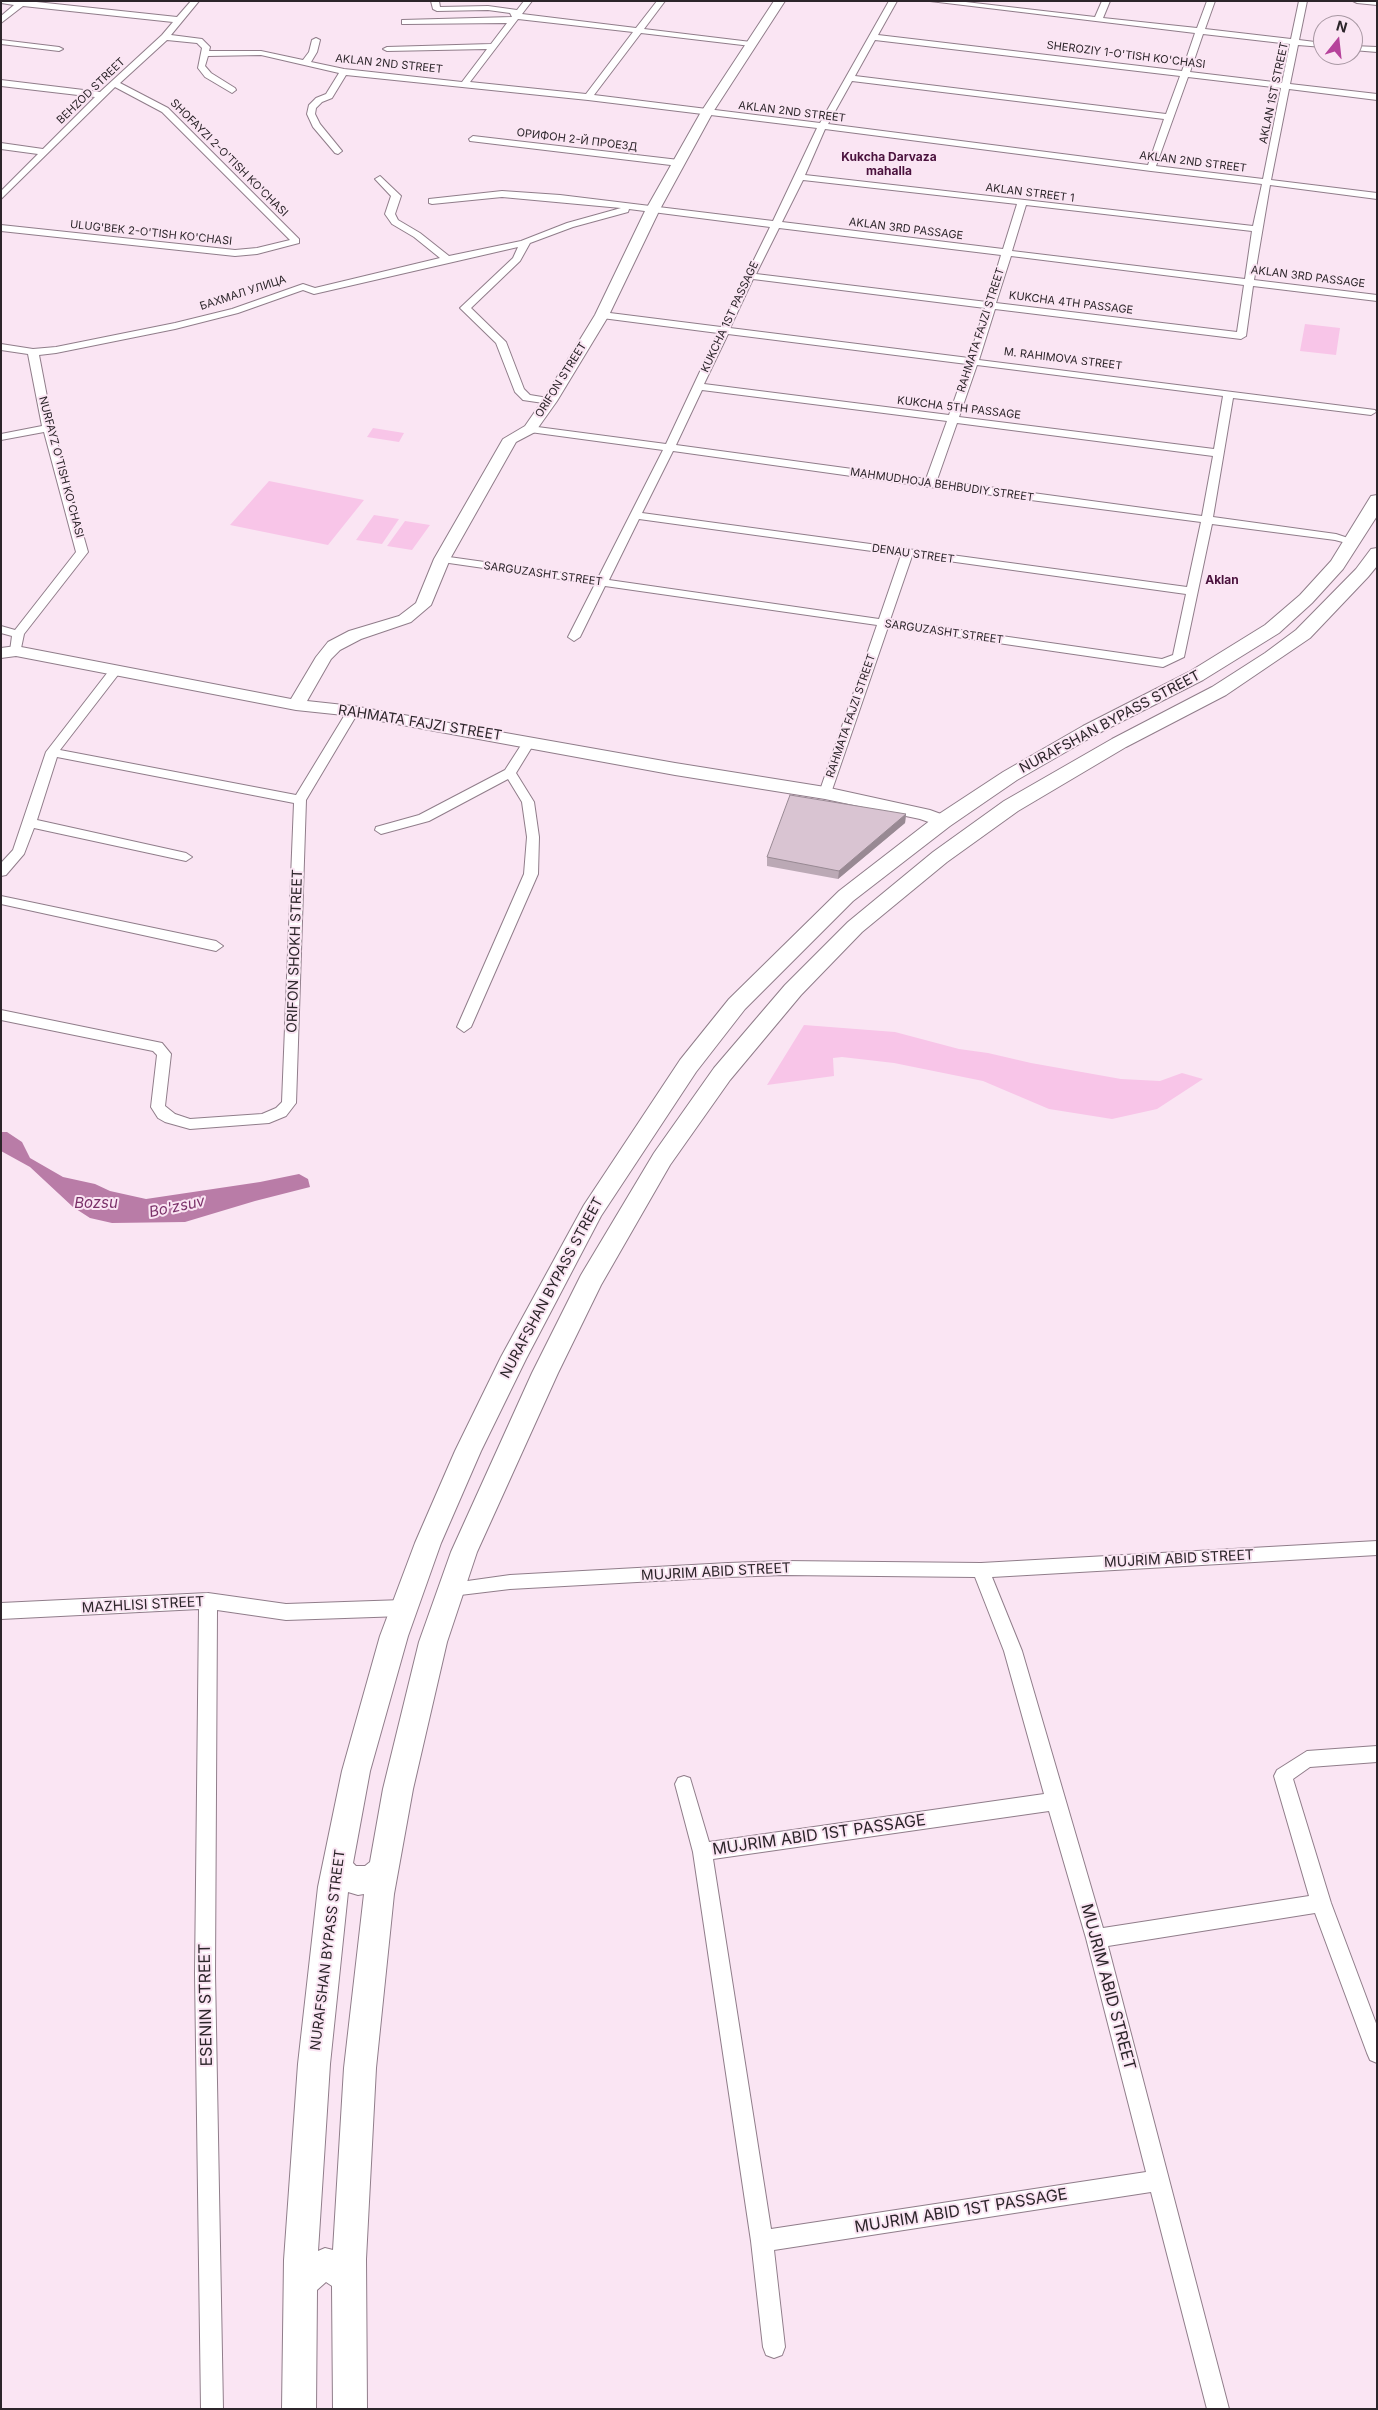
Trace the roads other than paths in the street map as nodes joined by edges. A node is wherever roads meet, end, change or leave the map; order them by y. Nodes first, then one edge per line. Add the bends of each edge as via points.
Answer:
1 (2, 1) edge
2 (195, 1) edge
3 (435, 1) edge
4 (528, 1) edge
5 (661, 1) edge
6 (780, 1) edge
7 (893, 1) edge
8 (934, 1) edge
9 (1106, 1) edge
10 (1211, 1) edge
11 (1303, 1) edge
12 (1357, 1) edge
13 (21, 3) junction
14 (1377, 3) edge
15 (514, 18) junction
16 (180, 20) junction
17 (1098, 20) junction
18 (1, 21) edge
19 (405, 22) dead end
20 (640, 31) junction
21 (1201, 31) junction
22 (165, 37) junction
23 (873, 37) junction
24 (316, 40) dead end
25 (1, 42) edge
26 (1296, 42) junction
27 (752, 44) junction
28 (1313, 44) edge
29 (493, 46) junction
30 (59, 49) dead end
31 (387, 49) dead end
32 (1363, 49) edge
33 (1377, 50) edge
34 (204, 54) junction
35 (304, 64) junction
36 (344, 72) junction
37 (1185, 74) junction
38 (850, 78) junction
39 (1, 83) edge
40 (465, 83) junction
41 (115, 84) junction
42 (1287, 85) junction
43 (232, 90) dead end
44 (102, 95) junction
45 (1377, 96) edge
46 (588, 97) junction
47 (707, 112) junction
48 (1168, 117) junction
49 (822, 127) junction
50 (473, 139) dead end
51 (1, 146) edge
52 (338, 151) dead end
53 (45, 152) junction
54 (679, 163) junction
55 (1151, 168) junction
56 (800, 177) junction
57 (380, 179) dead end
58 (1266, 182) junction
59 (1, 196) edge
60 (1377, 196) edge
61 (432, 201) dead end
62 (1022, 204) junction
63 (633, 208) junction
64 (652, 211) junction
65 (774, 226) junction
66 (1, 228) edge
67 (1257, 230) junction
68 (296, 241) joint
69 (524, 243) junction
70 (1005, 253) junction
71 (447, 259) junction
72 (750, 276) junction
73 (1247, 283) junction
74 (1377, 298) edge
75 (991, 306) junction
76 (602, 315) junction
77 (726, 329) junction
78 (1240, 336) joint
79 (1, 347) edge
80 (33, 352) junction
81 (974, 360) junction
82 (698, 386) junction
83 (1229, 393) junction
84 (550, 401) junction
85 (1371, 412) dead end
86 (951, 420) junction
87 (48, 428) junction
88 (530, 429) junction
89 (1, 437) edge
90 (668, 448) junction
91 (1217, 454) junction
92 (930, 484) junction
93 (1377, 500) edge
94 (635, 515) junction
95 (1207, 520) junction
96 (1354, 542) junction
97 (907, 553) junction
98 (1377, 553) edge
99 (442, 559) junction
100 (1325, 579) junction
101 (602, 583) junction
102 (1349, 588) junction
103 (1192, 591) junction
104 (882, 623) junction
105 (1, 630) edge
106 (574, 637) dead end
107 (1248, 645) junction
108 (12, 646) edge
109 (1272, 657) junction
110 (115, 671) junction
111 (296, 705) junction
112 (353, 711) junction
113 (530, 742) junction
114 (52, 752) junction
115 (510, 773) junction
116 (825, 793) junction
117 (300, 800) junction
118 (942, 820) junction
119 (30, 823) junction
120 (382, 830) dead end
121 (186, 857) dead end
122 (1, 872) edge
123 (1, 900) edge
124 (216, 946) dead end
125 (737, 1004) junction
126 (1, 1015) edge
127 (770, 1018) junction
128 (464, 1027) dead end
129 (557, 1273) junction
130 (590, 1282) junction
131 (1377, 1548) edge
132 (981, 1570) junction
133 (452, 1589) junction
134 (208, 1601) junction
135 (403, 1608) junction
136 (1, 1611) edge
137 (1377, 1754) edge
138 (684, 1784) dead end
139 (1055, 1801) junction
140 (702, 1852) junction
141 (336, 1868) junction
142 (383, 1870) junction
143 (1321, 1903) junction
144 (1096, 1938) junction
145 (1377, 2052) edge
146 (1159, 2180) junction
147 (762, 2241) junction
148 (349, 2278) junction
149 (300, 2285) junction
150 (774, 2348) dead end
151 (212, 2409) edge
152 (299, 2409) edge
153 (350, 2409) edge
154 (1218, 2409) edge

1 - 13 street
2 - 16 street, BEHZOD STREET
3 - 15 street via 436,8 511,10
4 - 15 street
5 - 20 street
6 - 27 street, ORIFON STREET
7 - 23 street, KUKCHA 1ST PASSAGE
8 - 17 street
9 - 17 street
10 - 21 street
11 - 26 street, AKLAN 1ST STREET
12 - 14 street
13 - 16 street
13 - 18 street
15 - 19 street
15 - 20 street
15 - 29 street
16 - 22 street, BEHZOD STREET
17 - 21 street
20 - 27 street
20 - 46 street
21 - 26 street
21 - 37 street
22 - 34 street via 199,41 206,47
22 - 41 street, BEHZOD STREET
23 - 37 street, SHEROZIY 1-O'TISH KO'CHASI
23 - 38 street, KUKCHA 1ST PASSAGE
24 - 35 street via 313,52
25 - 30 street
26 - 28 street
26 - 42 street, AKLAN 1ST STREET
27 - 47 street, ORIFON STREET
29 - 31 street
29 - 40 street
32 - 33 street
34 - 35 street, АKLАN 2ND STREET via 261,53
34 - 43 street via 201,66 208,75
35 - 36 street, АKLАN 2ND STREET
36 - 40 street, АKLАN 2ND STREET
36 - 52 street via 329,96 312,107 311,114
37 - 42 street, SHEROZIY 1-O'TISH KO'CHASI
37 - 48 street
38 - 48 street
38 - 49 street, KUKCHA 1ST PASSAGE
39 - 44 street
40 - 46 street, АKLАN 2ND STREET
41 - 44 street, BEHZOD STREET
41 - 68 street, SHOFAYZI 2-O'TISH KO'CHASI via 165,110
42 - 45 street, SHEROZIY 1-O'TISH KO'CHASI
42 - 58 street, AKLAN 1ST STREET
44 - 53 street, BEHZOD STREET
46 - 47 street, АKLАN 2ND STREET
47 - 49 street, АKLАN 2ND STREET
47 - 54 street, ORIFON STREET
48 - 55 street
49 - 55 street, АKLАN 2ND STREET
49 - 56 street, KUKCHA 1ST PASSAGE
50 - 54 street, ОРИФОН 2-Й ПРОЕЗД
51 - 53 street
53 - 59 street, BEHZOD STREET
54 - 64 street, ORIFON STREET
55 - 58 street, АKLАN 2ND STREET
56 - 62 street, АKLАN STREET 1
56 - 65 street, KUKCHA 1ST PASSAGE
57 - 71 street via 396,196 390,214 395,222
58 - 60 street, АKLАN 2ND STREET
58 - 67 street, AKLAN 1ST STREET
61 - 63 street, АKLАN 3RD PASSAGE via 502,194
62 - 67 street, АKLАN STREET 1
62 - 70 street, RAHMATA FAJZI STREET
63 - 64 street, АKLАN 3RD PASSAGE
63 - 69 street, БАХМАЛ УЛИЦА via 570,225
64 - 65 street, АKLАN 3RD PASSAGE
64 - 76 street, ORIFON STREET
65 - 70 street, АKLАN 3RD PASSAGE
65 - 72 street, KUKCHA 1ST PASSAGE
66 - 68 street, ULUG'BEK 2-O'TISH KO'CHASI via 235,253
67 - 73 street, AKLAN 1ST STREET
69 - 71 street, БАХМАЛ УЛИЦА
69 - 84 street via 517,259 465,308 501,342 518,390 527,398
70 - 73 street, АKLАN 3RD PASSAGE
70 - 75 street, RAHMATA FAJZI STREET
71 - 80 street, БАХМАЛ УЛИЦА via 314,291 303,287 235,311 175,326
72 - 75 street, KUKCHA 4TH PASSAGE
72 - 77 street, KUKCHA 1ST PASSAGE
73 - 74 street, АKLАN 3RD PASSAGE
73 - 78 street, AKLAN 1ST STREET
75 - 78 street, KUKCHA 4TH PASSAGE
75 - 81 street, RAHMATA FAJZI STREET
76 - 77 street, M. RAHIMOVA STREET
76 - 84 street, ORIFON STREET
77 - 81 street, M. RAHIMOVA STREET
77 - 82 street, KUKCHA 1ST PASSAGE
79 - 80 street, БАХМАЛ УЛИЦА
80 - 87 street, NURFAYZ O'TISH KO'CHASI
81 - 83 street, M. RAHIMOVA STREET
81 - 86 street, RAHMATA FAJZI STREET
82 - 86 street, KUKCHA 5TH PASSAGE
82 - 90 street, KUKCHA 1ST PASSAGE
83 - 85 street, M. RAHIMOVA STREET
83 - 91 street, SARGUZASHT STREET
84 - 88 street, ORIFON STREET
86 - 91 street, KUKCHA 5TH PASSAGE
86 - 92 street, RAHMATA FAJZI STREET
87 - 89 street
87 - 108 street, NURFAYZ O'TISH KO'CHASI via 82,552
88 - 90 street, MAHMUDHOJA BEHBUDIY STREET
88 - 99 street, ORIFON STREET via 510,439
90 - 92 street, MAHMUDHOJA BEHBUDIY STREET
90 - 94 street, KUKCHA 1ST PASSAGE
91 - 95 street, SARGUZASHT STREET
92 - 95 street, MAHMUDHOJA BEHBUDIY STREET
93 - 96 main road, NURAFSHAN BYPASS STREET
94 - 97 street, DENAU STREET
94 - 101 street, KUKCHA 1ST PASSAGE
95 - 96 street, MAHMUDHOJA BEHBUDIY STREET
95 - 103 street, SARGUZASHT STREET
96 - 100 main road, NURAFSHAN BYPASS STREET
97 - 103 street, DENAU STREET
97 - 104 street, RAHMATA FAJZI STREET
98 - 102 main road, NURAFSHAN BYPASS STREET
99 - 101 street, SARGUZASHT STREET
99 - 111 street, ORIFON STREET via 426,600 418,610 405,619 355,635 334,646
100 - 102 main road via 1332,589
100 - 107 main road, NURAFSHAN BYPASS STREET via 1288,615
101 - 104 street, SARGUZASHT STREET
101 - 106 street, KUKCHA 1ST PASSAGE
102 - 109 main road, NURAFSHAN BYPASS STREET via 1303,634
103 - 104 street, SARGUZASHT STREET via 1178,657 1163,663
104 - 116 street, RAHMATA FAJZI STREET
105 - 108 street
107 - 109 main road via 1265,647
107 - 118 main road, NURAFSHAN BYPASS STREET via 1196,676 1050,752
108 - 110 street, RAHMATA FAJZI STREET
109 - 127 main road, NURAFSHAN BYPASS STREET via 1219,691 1056,779 978,829 855,927
110 - 111 street, RAHMATA FAJZI STREET
110 - 114 street
111 - 112 street, RAHMATA FAJZI STREET
112 - 113 street, RAHMATA FAJZI STREET
112 - 117 street
113 - 115 street
113 - 116 street, RAHMATA FAJZI STREET
114 - 117 street
114 - 119 street
115 - 120 street via 424,818
115 - 128 street via 528,802 534,837 532,874
116 - 118 street, RAHMATA FAJZI STREET
117 - 126 street, ORIFON SHOKH STREET via 289,1103 281,1112 264,1119 190,1124 170,1118 158,1107 165,1063 164,1054 157,1047
118 - 125 main road, NURAFSHAN BYPASS STREET via 846,896
119 - 121 street
119 - 122 street via 18,851
123 - 124 street
125 - 127 main road via 739,1012 747,1019 759,1021
125 - 129 main road, NURAFSHAN BYPASS STREET via 688,1066 630,1149
127 - 130 main road, NURAFSHAN BYPASS STREET via 722,1074 681,1130
129 - 130 main road via 577,1270
129 - 135 main road, NURAFSHAN BYPASS STREET via 468,1450
130 - 133 main road, NURAFSHAN BYPASS STREET via 507,1453 464,1552
131 - 132 street, MUJRIM ABID STREET
132 - 133 street, MUJRIM ABID STREET via 784,1568 510,1582
132 - 139 street, MUJRIM ABID STREET via 1013,1651
133 - 142 main road, NURAFSHAN BYPASS STREET via 415,1714
134 - 135 street, MAZHLISI STREET via 286,1612
134 - 136 street, MAZHLISI STREET
134 - 151 street, ESENIN STREET via 205,1973
135 - 141 main road, NURAFSHAN BYPASS STREET via 356,1771
137 - 143 street via 1307,1759 1283,1776
138 - 140 street, MUJRIM ABID 1ST PASSAGE
139 - 140 street, MUJRIM ABID 1ST PASSAGE
139 - 144 street, MUJRIM ABID STREET
140 - 147 street, MUJRIM ABID 1ST PASSAGE
141 - 142 main road via 346,1877 358,1881 371,1879
141 - 149 main road, NURAFSHAN BYPASS STREET via 314,2064
142 - 148 main road, NURAFSHAN BYPASS STREET via 360,2068
143 - 144 street
143 - 145 street
144 - 146 street, MUJRIM ABID STREET
146 - 147 street, MUJRIM ABID 1ST PASSAGE
146 - 154 street, MUJRIM ABID STREET
147 - 150 street, MUJRIM ABID 1ST PASSAGE
148 - 149 main road via 338,2268 325,2265 311,2272
148 - 153 main road, NURAFSHAN BYPASS STREET
149 - 152 main road, NURAFSHAN BYPASS STREET

